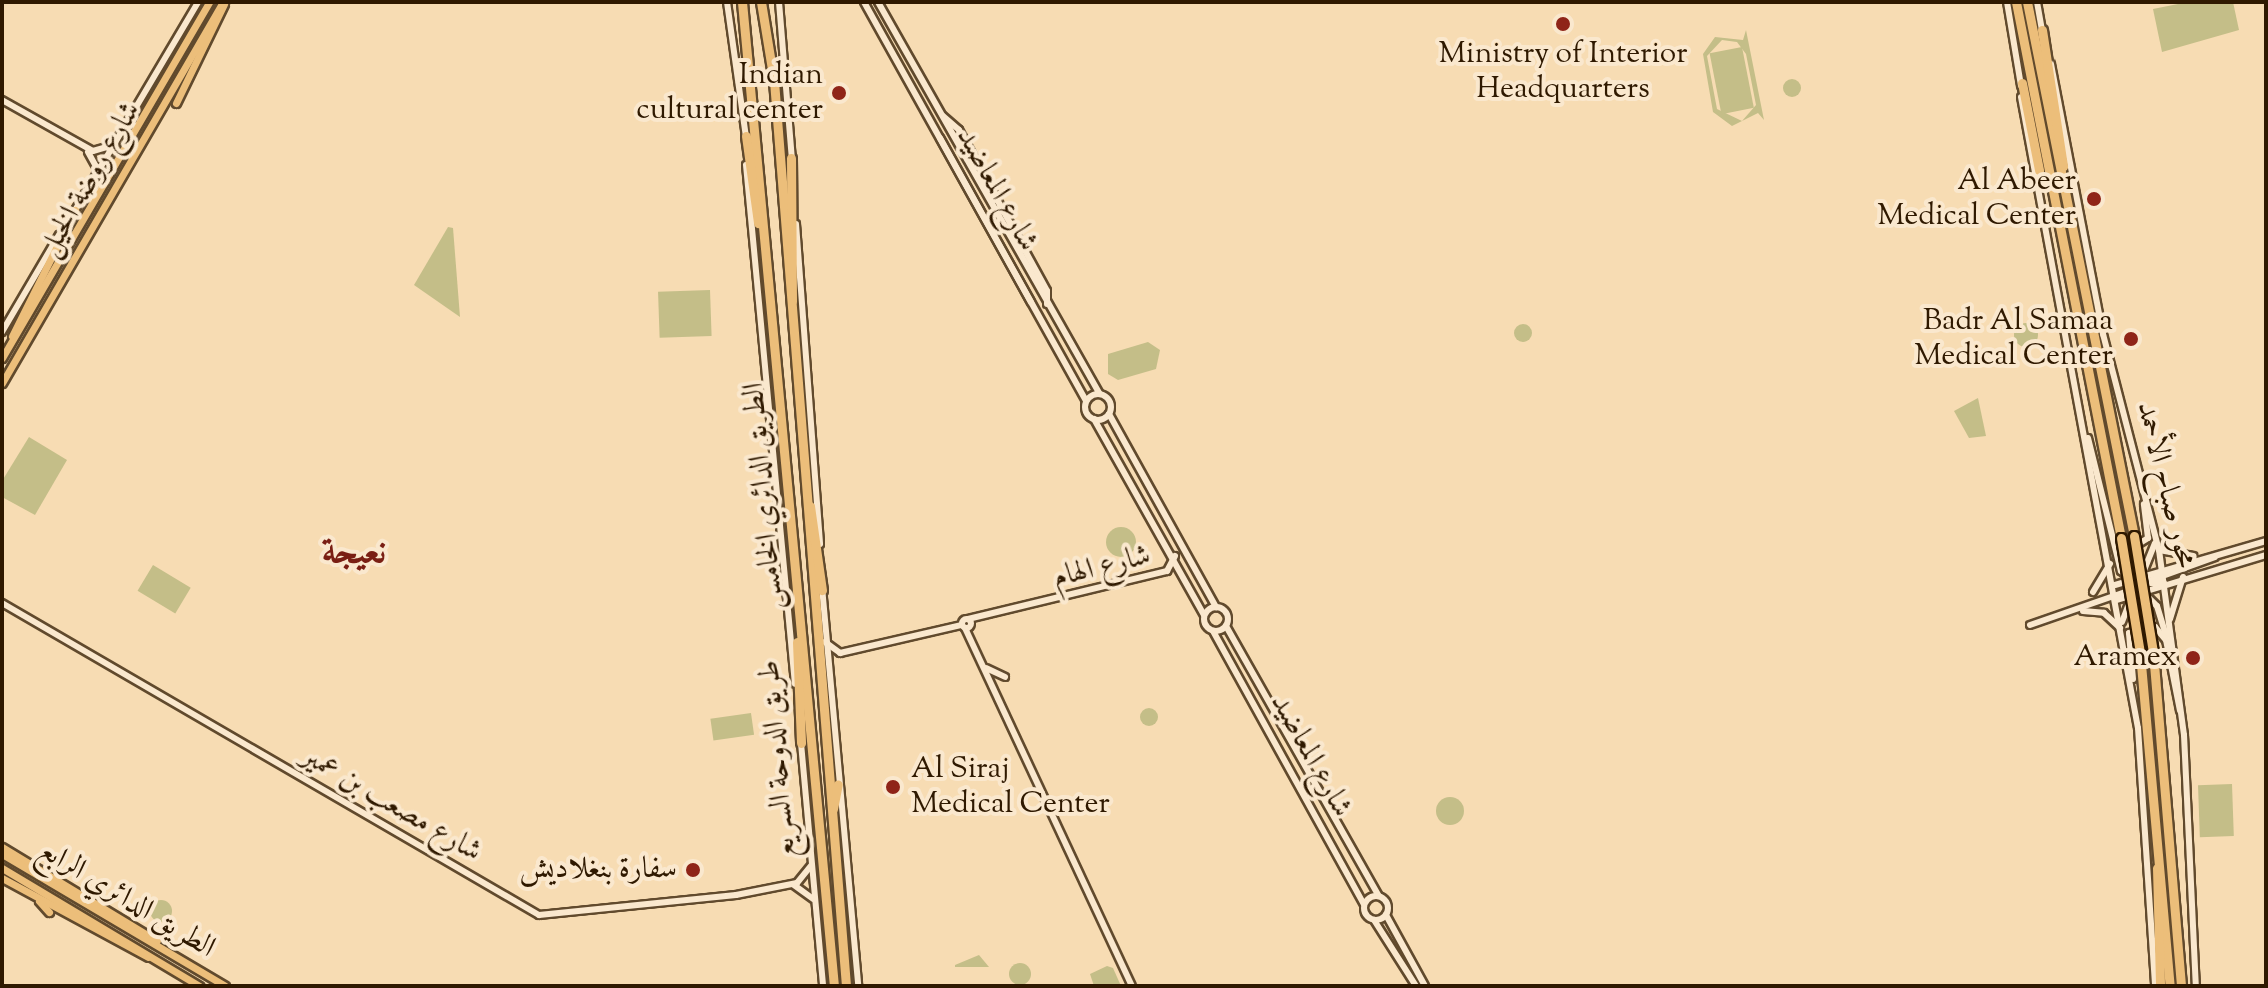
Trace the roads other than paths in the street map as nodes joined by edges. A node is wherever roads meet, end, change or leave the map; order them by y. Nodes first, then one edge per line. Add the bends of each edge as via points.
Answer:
1 (198, 2) edge
2 (209, 2) edge
3 (224, 2) edge
4 (727, 2) edge
5 (742, 2) edge
6 (761, 2) edge
7 (779, 2) edge
8 (864, 2) edge
9 (878, 2) edge
10 (2007, 2) edge
11 (2016, 2) edge
12 (2027, 2) edge
13 (2037, 2) edge
14 (2042, 30) junction
15 (2022, 83) junction
16 (2, 100) edge
17 (176, 103) dead end
18 (943, 116) junction
19 (746, 136) junction
20 (114, 145) junction
21 (82, 147) junction
22 (791, 158) junction
23 (99, 172) junction
24 (75, 210) junction
25 (2068, 222) junction
26 (1002, 223) junction
27 (1012, 227) junction
28 (764, 243) junction
29 (2061, 256) junction
30 (1047, 304) junction
31 (788, 316) junction
32 (2, 332) edge
33 (12, 340) junction
34 (2, 358) edge
35 (2, 383) edge
36 (1100, 394) junction
37 (1086, 401) junction
38 (1109, 414) junction
39 (1094, 419) junction
40 (2084, 432) junction
41 (801, 476) junction
42 (2142, 485) junction
43 (2155, 528) junction
44 (2116, 535) junction
45 (2266, 541) edge
46 (2159, 550) junction
47 (2228, 550) junction
48 (2266, 555) edge
49 (1175, 556) junction
50 (2111, 561) junction
51 (2162, 571) junction
52 (2148, 573) junction
53 (1185, 575) junction
54 (2185, 575) junction
55 (2128, 581) junction
56 (797, 583) junction
57 (2164, 583) junction
58 (2115, 585) junction
59 (2141, 588) junction
60 (822, 590) junction
61 (2093, 592) dead end
62 (2132, 596) junction
63 (2117, 597) junction
64 (2, 603) edge
65 (1029, 607) junction
66 (1216, 607) junction
67 (2083, 611) dead end
68 (1204, 615) junction
69 (2170, 620) junction
70 (968, 625) junction
71 (2030, 625) dead end
72 (1226, 626) junction
73 (1213, 631) junction
74 (2122, 631) junction
75 (2166, 640) junction
76 (825, 642) junction
77 (840, 653) junction
78 (985, 667) junction
79 (828, 668) junction
80 (1005, 677) dead end
81 (2132, 691) junction
82 (2182, 714) junction
83 (801, 743) junction
84 (838, 784) junction
85 (831, 825) junction
86 (2, 847) edge
87 (2161, 849) junction
88 (2, 854) edge
89 (811, 863) junction
90 (2, 868) edge
91 (60, 873) dead end
92 (2, 878) edge
93 (790, 884) junction
94 (67, 885) junction
95 (1379, 896) junction
96 (35, 897) junction
97 (814, 902) junction
98 (1364, 904) junction
99 (49, 912) dead end
100 (1386, 915) junction
101 (1374, 920) junction
102 (163, 949) junction
103 (154, 957) junction
104 (199, 986) edge
105 (225, 986) edge
106 (823, 986) edge
107 (834, 986) edge
108 (846, 986) edge
109 (858, 986) edge
110 (1132, 986) edge
111 (1416, 986) edge
112 (1425, 986) edge
113 (2158, 986) edge
114 (2170, 986) edge
115 (2181, 986) edge
116 (2196, 986) edge

1 - 20 street, شارع روضة الخيل
2 - 33 main road, شارع روضة الخيل
3 - 17 main road
3 - 35 main road, شارع روضة الخيل
4 - 19 street, طريق الدوحة السريع
5 - 28 highway, الطريق الدائري الخامس
6 - 31 highway, الطريق الدائري الخامس via 774,81
7 - 22 street, طريق الدوحة السريع
8 - 37 street, شارع المعاضيد
9 - 18 street, شارع المعاضيد
10 - 15 street
11 - 29 highway, محور صباح الأحمد
12 - 25 highway, محور صباح الأحمد
13 - 14 street, محور صباح الأحمد
14 - 25 highway
14 - 42 street, محور صباح الأحمد via 2105,344
15 - 29 highway
15 - 40 street
16 - 21 street
18 - 26 street, شارع المعاضيد
18 - 27 street via 957,126
19 - 28 highway
19 - 83 street, طريق الدوحة السريع
20 - 21 street via 98,152
20 - 23 street, شارع روضة الخيل
21 - 23 street
22 - 31 highway
22 - 60 street, طريق الدوحة السريع
23 - 24 street, شارع روضة الخيل
24 - 32 street, شارع روضة الخيل
24 - 33 main road
25 - 115 highway, محور صباح الأحمد, bridge via 2153,652
26 - 27 street
26 - 30 street, شارع المعاضيد
27 - 30 street
28 - 56 highway, الطريق الدائري الخامس
29 - 44 highway, محور صباح الأحمد
30 - 36 street, شارع المعاضيد
31 - 41 highway, الطريق الدائري الخامس
33 - 34 main road, شارع روضة الخيل
36 - 37 street
36 - 38 street, شارع المعاضيد via 1110,403
37 - 39 street, شارع المعاضيد
38 - 39 street
38 - 66 street
39 - 49 street
40 - 44 street
40 - 50 street
41 - 60 highway
41 - 85 highway, الطريق الدائري الخامس
42 - 43 street, محور صباح الأحمد
42 - 44 street via 2146,542 2129,548
43 - 46 street, محور صباح الأحمد
43 - 52 street
44 - 55 street
44 - 87 highway, محور صباح الأحمد, bridge via 2140,653
45 - 47 street
46 - 47 street via 2180,557
46 - 51 street, محور صباح الأحمد
47 - 51 street
48 - 54 street
49 - 53 street
49 - 65 street, شارع الهام via 1167,571
50 - 58 street
50 - 61 street
51 - 52 street
51 - 57 street, محور صباح الأحمد
51 - 59 street
52 - 55 street
52 - 59 street
53 - 65 street, شارع الهام
53 - 68 street
54 - 57 street
54 - 69 street
55 - 58 street
55 - 59 street
56 - 83 highway
56 - 107 highway, الطريق الدائري الخامس
57 - 59 street
57 - 69 street, محور صباح الأحمد
58 - 59 street
58 - 63 street
59 - 62 street
59 - 63 street
59 - 75 street via 2157,606
60 - 76 street, طريق الدوحة السريع
62 - 63 street
62 - 74 street
63 - 71 street
63 - 74 street
64 - 93 street, شارع مصعب بن عمير via 539,915
65 - 70 street, شارع الهام
66 - 68 street
66 - 72 street, شارع المعاضيد via 1227,613
67 - 74 street via 2104,613
68 - 73 street, شارع المعاضيد
69 - 82 street, محور صباح الأحمد
70 - 77 street, شارع الهام
70 - 78 street
72 - 73 street
72 - 95 street, شارع المعاضيد
73 - 98 street, شارع المعاضيد
74 - 81 street
75 - 81 street via 2155,627 2129,633
75 - 82 street
76 - 77 street
76 - 79 street, طريق الدوحة السريع
77 - 79 street
78 - 80 street
78 - 110 street
79 - 84 street, طريق الدوحة السريع
81 - 113 street via 2146,797
82 - 116 street, محور صباح الأحمد
83 - 89 street, طريق الدوحة السريع
84 - 85 highway
84 - 109 street, طريق الدوحة السريع
85 - 108 highway, الطريق الدائري الخامس
86 - 94 main road
87 - 113 highway
87 - 114 highway, محور صباح الأحمد
88 - 102 main road, الطريق الدائري الرابع
89 - 93 street
89 - 97 street, طريق الدوحة السريع
90 - 103 main road, الطريق الدائري الرابع
91 - 94 main road
92 - 96 main road
93 - 97 street
94 - 102 main road
95 - 98 street
95 - 100 street, شارع المعاضيد via 1387,903
96 - 99 main road
96 - 103 main road
97 - 106 street, طريق الدوحة السريع
98 - 101 street, شارع المعاضيد
100 - 101 street
100 - 112 street
101 - 111 street
102 - 105 main road, الطريق الدائري الرابع
103 - 104 main road, الطريق الدائري الرابع

